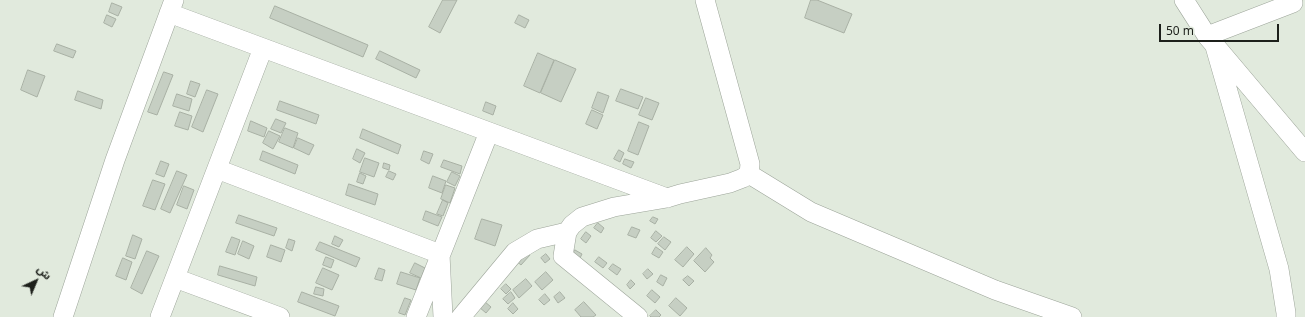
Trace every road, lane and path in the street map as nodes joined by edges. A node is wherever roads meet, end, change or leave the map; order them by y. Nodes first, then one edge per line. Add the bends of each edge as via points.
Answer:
1 (705, 0) edge
2 (1184, 0) edge
3 (1292, 0) edge
4 (172, 7) edge
5 (1211, 39) junction
6 (263, 48) junction
7 (489, 132) junction
8 (1305, 152) edge
9 (217, 169) junction
10 (749, 174) junction
11 (667, 198) junction
12 (567, 232) junction
13 (440, 254) junction
14 (175, 278) junction
15 (63, 317) edge
16 (160, 317) edge
17 (280, 317) edge
18 (416, 317) edge
19 (443, 317) edge
20 (461, 317) edge
21 (638, 317) edge
22 (1072, 317) edge
23 (1286, 317) edge

1 - 10 street via 750,164
2 - 5 street
3 - 5 street via 1293,3
4 - 6 street
4 - 15 street via 115,160
5 - 8 street
5 - 23 street via 1279,269
6 - 7 street
6 - 9 street
7 - 11 street
7 - 13 street
9 - 13 street
9 - 14 street
10 - 11 street via 730,183
10 - 22 street via 812,212 995,290
11 - 12 street via 614,207 582,217
12 - 20 street via 537,239 515,252
12 - 21 street via 563,256
13 - 18 street
13 - 19 street
14 - 16 street
14 - 17 street

